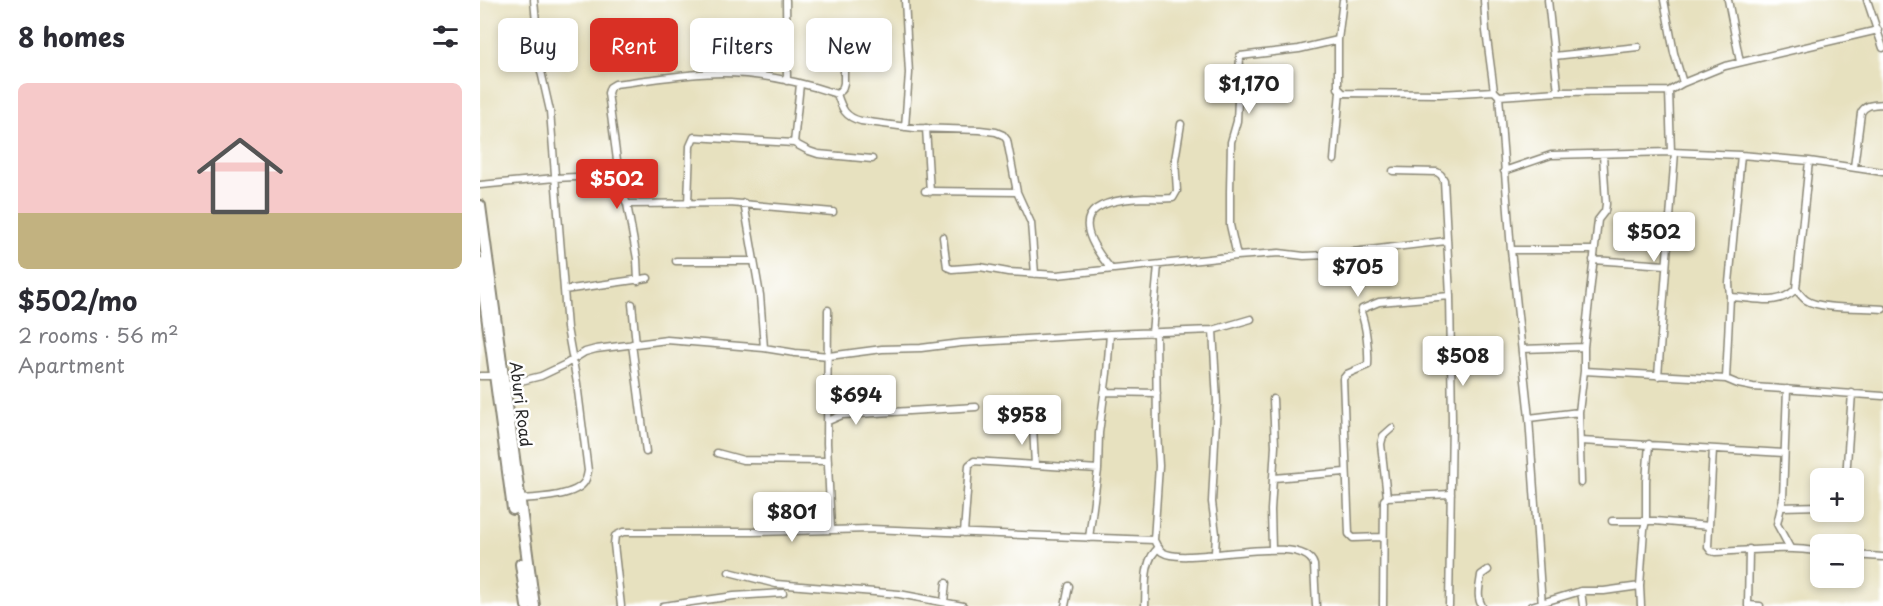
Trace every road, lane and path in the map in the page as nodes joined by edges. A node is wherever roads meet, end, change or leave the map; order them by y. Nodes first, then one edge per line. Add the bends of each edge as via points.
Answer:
1 (534, 0) edge
2 (786, 0) edge
3 (905, 0) edge
4 (1343, 0) edge
5 (1484, 0) edge
6 (1548, 0) edge
7 (1664, 0) edge
8 (1728, 0) edge
9 (1867, 0) edge
10 (1878, 30) junction
11 (1338, 40) junction
12 (1638, 47) dead end
13 (1883, 48) edge
14 (1554, 56) junction
15 (1740, 62) junction
16 (844, 72) edge
17 (787, 81) junction
18 (1683, 83) junction
19 (800, 84) junction
20 (1340, 91) junction
21 (1669, 91) junction
22 (1558, 92) junction
23 (837, 94) junction
24 (1496, 94) junction
25 (1883, 104) edge
26 (1181, 124) dead end
27 (905, 126) junction
28 (926, 128) junction
29 (794, 143) junction
30 (1673, 152) junction
31 (1603, 154) junction
32 (1741, 155) junction
33 (872, 159) dead end
34 (1334, 160) dead end
35 (1809, 161) junction
36 (1854, 167) junction
37 (1393, 171) dead end
38 (1504, 171) junction
39 (1883, 172) edge
40 (619, 175) junction
41 (555, 178) junction
42 (480, 185) edge
43 (1017, 192) junction
44 (744, 203) junction
45 (627, 204) junction
46 (688, 204) junction
47 (480, 206) edge
48 (833, 212) dead end
49 (943, 237) dead end
50 (1446, 241) junction
51 (1511, 250) junction
52 (1594, 250) junction
53 (1237, 256) junction
54 (1593, 260) junction
55 (676, 261) dead end
56 (754, 261) junction
57 (480, 263) edge
58 (1158, 265) junction
59 (1666, 265) junction
60 (1111, 268) junction
61 (1035, 274) junction
62 (648, 278) dead end
63 (638, 281) junction
64 (1796, 289) junction
65 (564, 290) junction
66 (1449, 296) junction
67 (1730, 297) junction
68 (632, 304) dead end
69 (1883, 309) edge
70 (828, 310) dead end
71 (1251, 319) dead end
72 (1213, 330) junction
73 (1154, 333) junction
74 (1110, 334) junction
75 (634, 344) junction
76 (1584, 347) junction
77 (764, 348) junction
78 (1522, 349) junction
79 (829, 356) junction
80 (573, 359) junction
81 (1584, 371) junction
82 (480, 376) edge
83 (495, 376) junction
84 (1658, 376) junction
85 (1726, 379) junction
86 (505, 385) junction
87 (1787, 389) junction
88 (1104, 392) junction
89 (1156, 393) junction
90 (1852, 393) junction
91 (1883, 396) edge
92 (1273, 399) dead end
93 (976, 407) dead end
94 (1579, 412) junction
95 (1529, 418) junction
96 (828, 421) junction
97 (1033, 426) dead end
98 (1392, 428) dead end
99 (1581, 441) junction
100 (1649, 444) junction
101 (1713, 449) junction
102 (646, 452) dead end
103 (717, 453) dead end
104 (1784, 453) junction
105 (828, 461) junction
106 (1035, 465) junction
107 (1847, 468) edge
108 (1098, 469) junction
109 (1345, 472) junction
110 (1274, 478) junction
111 (1581, 483) dead end
112 (1451, 494) junction
113 (1387, 497) junction
114 (519, 499) junction
115 (1810, 506) edge
116 (1781, 507) junction
117 (1612, 521) dead end
118 (1646, 521) junction
119 (1708, 526) junction
120 (831, 530) junction
121 (964, 533) junction
122 (1382, 537) junction
123 (1089, 538) junction
124 (1154, 540) junction
125 (1159, 548) junction
126 (1790, 548) junction
127 (1272, 549) junction
128 (1749, 549) junction
129 (1810, 551) edge
130 (1215, 553) junction
131 (1864, 556) edge
132 (1883, 557) edge
133 (1488, 570) dead end
134 (729, 572) dead end
135 (946, 583) dead end
136 (1069, 586) dead end
137 (1640, 586) junction
138 (1581, 591) junction
139 (783, 593) dead end
140 (944, 602) junction
141 (1542, 605) edge
142 (1748, 605) edge
143 (527, 606) edge
144 (534, 606) edge
145 (621, 606) edge
146 (663, 606) edge
147 (963, 606) edge
148 (1065, 606) edge
149 (1145, 606) edge
150 (1316, 606) edge
151 (1383, 606) edge
152 (1449, 606) edge
153 (1482, 606) edge
154 (1531, 606) edge
155 (1583, 606) edge
156 (1641, 606) edge
157 (1760, 606) edge

1 - 41 street
2 - 17 street
3 - 27 street via 909,72
4 - 11 street
5 - 24 street
6 - 14 street
7 - 18 street
8 - 15 street
9 - 10 street
10 - 13 street
10 - 15 street
11 - 20 street
11 - 53 street via 1239,56 1230,202
12 - 14 street
14 - 22 street
15 - 18 street
16 - 23 street via 842,90
17 - 19 street
17 - 40 street via 723,73 615,84 608,93
18 - 21 street
19 - 23 street
19 - 29 street
20 - 24 street
20 - 34 street
21 - 22 street
21 - 30 street
22 - 24 street
23 - 27 street via 843,112 853,119
24 - 38 street
25 - 36 street via 1864,108
26 - 60 street via 1173,198 1114,201 1089,214 1092,244
27 - 28 street
28 - 43 street via 1003,135
28 - 43 street via 927,192
29 - 33 street via 818,154
29 - 46 street via 694,137 690,146
30 - 31 street
30 - 32 street
30 - 59 street
31 - 38 street via 1551,155
31 - 52 street via 1606,204 1598,220
32 - 35 street
32 - 67 street
35 - 36 street
35 - 64 street
36 - 39 street
37 - 50 street via 1442,175
38 - 51 street
40 - 41 street
40 - 45 street
41 - 42 street
41 - 65 street
43 - 61 street via 1031,223
44 - 46 street
44 - 48 street
44 - 56 street
45 - 46 street
45 - 63 street
47 - 86 highway, Aburi Road
49 - 61 street via 947,267 952,270 980,267
50 - 53 street via 1327,255
50 - 66 street
51 - 52 street
51 - 78 street
52 - 54 street
53 - 58 street
54 - 59 street
54 - 76 street
55 - 56 street
56 - 77 street
57 - 83 highway, Aburi Road
58 - 60 street
58 - 73 street
59 - 84 street
60 - 61 street
62 - 63 street
63 - 65 street
64 - 67 street via 1773,301
64 - 69 street via 1813,303
65 - 80 street
66 - 109 street via 1379,302 1360,312 1368,340 1368,365 1343,379
66 - 112 street
67 - 85 street
68 - 75 street
70 - 79 street
71 - 72 street
72 - 73 street
72 - 130 street via 1217,402 1212,502
73 - 74 street
73 - 89 street
74 - 79 street
74 - 88 street
75 - 77 street via 667,340
75 - 80 street via 596,349
75 - 102 street
76 - 78 street
76 - 81 street
77 - 79 street
78 - 95 street
79 - 96 street
80 - 86 street via 541,376
80 - 114 street via 588,471 584,483 570,492
81 - 84 street
81 - 94 street
82 - 83 street
83 - 143 highway, Aburi Road
84 - 85 street
85 - 87 street via 1753,387
86 - 114 highway, Aburi Road
87 - 90 street
87 - 104 street
88 - 89 street
88 - 108 street
89 - 124 street via 1159,466
90 - 91 street
90 - 107 street
92 - 110 street
93 - 96 street via 842,415
94 - 95 street
94 - 99 street
95 - 141 street
96 - 105 street
97 - 106 street
98 - 113 street via 1383,436 1382,444
99 - 100 street
99 - 111 street
100 - 101 street
100 - 118 street
101 - 104 street
101 - 119 street
103 - 105 street via 743,460
104 - 116 street
105 - 120 street
106 - 108 street
106 - 121 street via 971,462
108 - 123 street
109 - 110 street
109 - 122 street via 1349,536
110 - 127 street
112 - 113 street
112 - 152 street
113 - 122 street via 1383,504
114 - 144 highway, Aburi Road
115 - 116 street
116 - 126 street via 1777,524
117 - 118 street
118 - 119 street
118 - 137 street
119 - 128 street via 1711,551
120 - 121 street
120 - 145 street via 623,532 615,536 614,544
121 - 123 street
122 - 151 street
123 - 124 street
124 - 125 street
125 - 130 street via 1171,554
125 - 149 street via 1149,559
126 - 128 street
126 - 129 street
127 - 130 street
127 - 150 street via 1308,555 1312,560
128 - 142 street
131 - 132 street
133 - 153 street via 1481,575
134 - 140 street via 776,584 899,594
135 - 140 street
136 - 148 street
137 - 138 street
137 - 156 street
138 - 141 street
138 - 155 street
139 - 146 street
140 - 147 street
141 - 154 street
142 - 157 street

